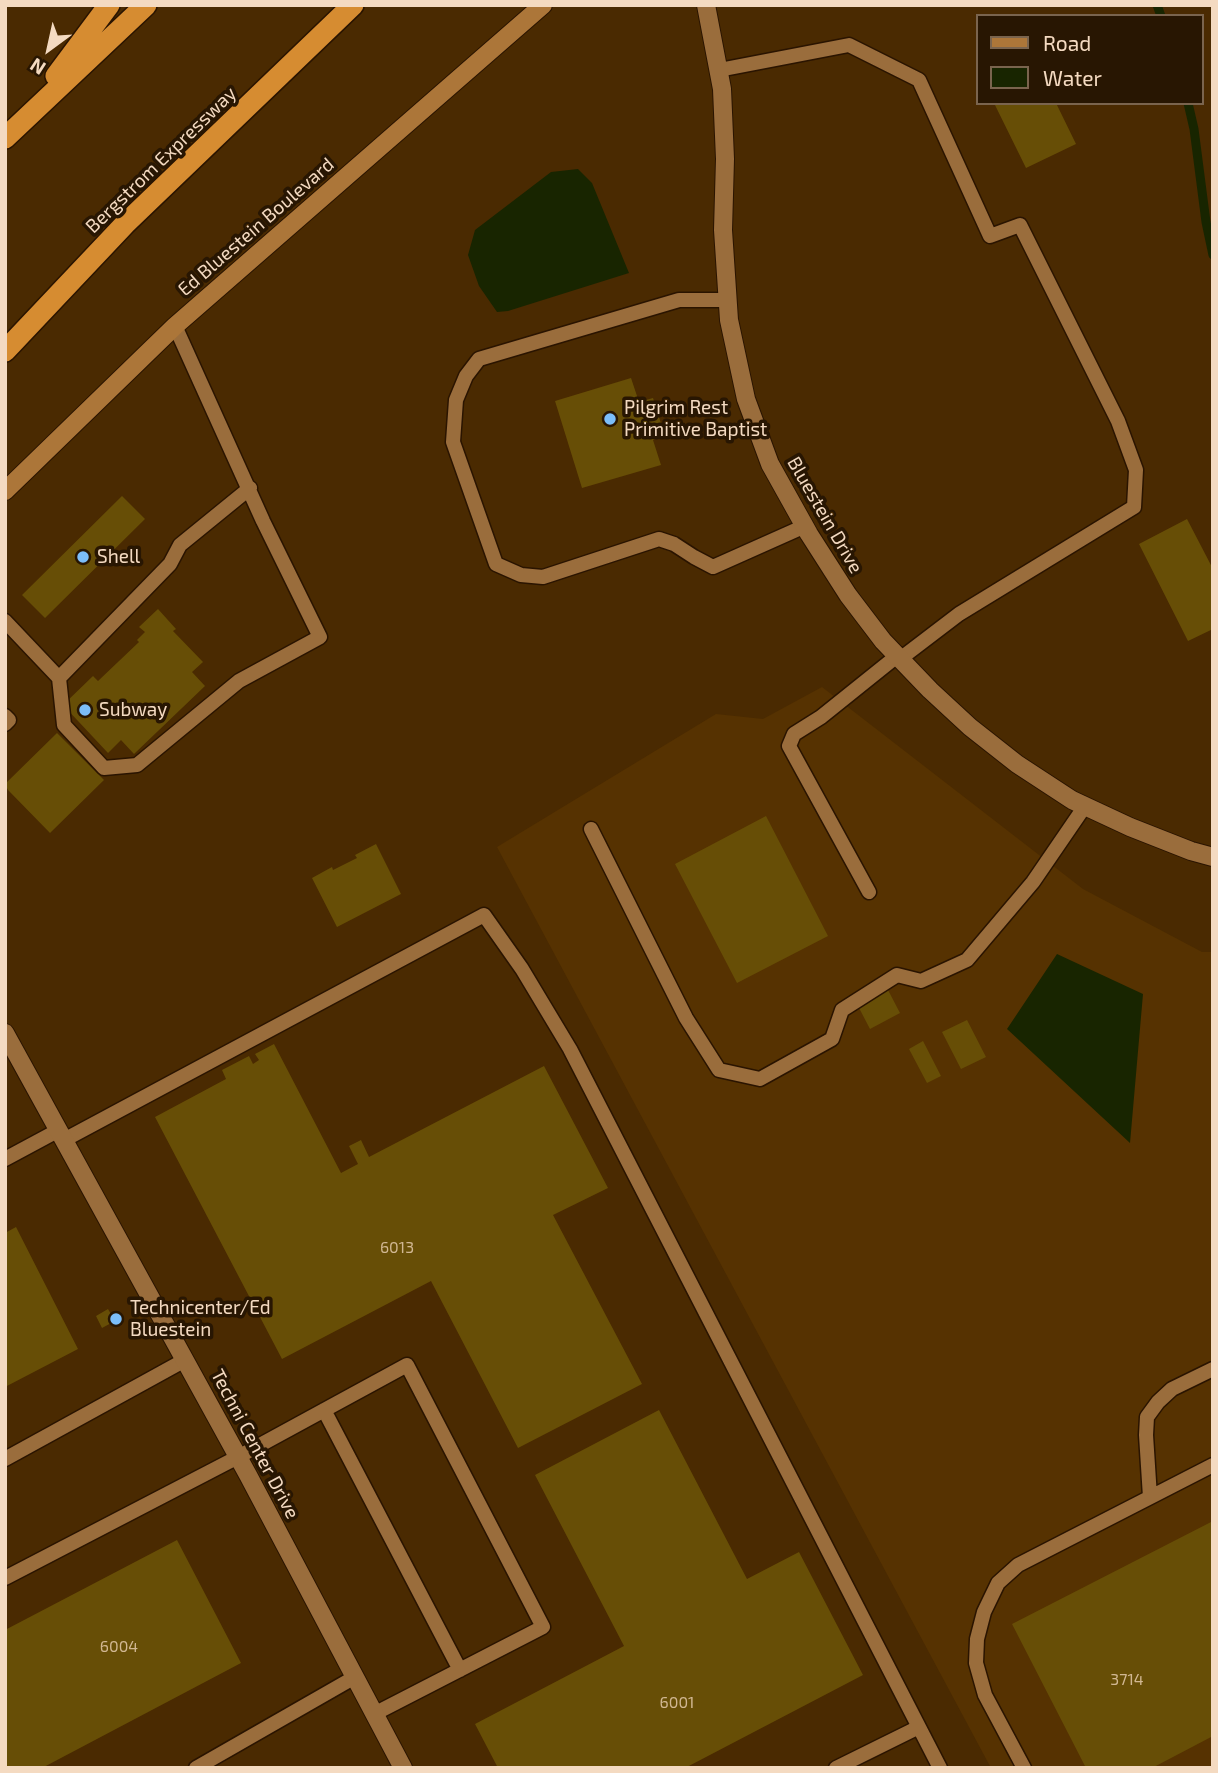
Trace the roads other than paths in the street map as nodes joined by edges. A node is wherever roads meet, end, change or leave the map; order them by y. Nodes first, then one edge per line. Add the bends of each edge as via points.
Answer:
1 (109, 5) edge
2 (146, 5) edge
3 (353, 5) edge
4 (543, 5) edge
5 (706, 5) edge
6 (719, 70) junction
7 (20, 122) junction
8 (5, 138) edge
9 (728, 300) junction
10 (175, 326) junction
11 (5, 351) edge
12 (250, 488) junction
13 (5, 491) edge
14 (805, 526) junction
15 (5, 621) edge
16 (899, 657) junction
17 (59, 678) junction
18 (5, 716) edge
19 (5, 724) edge
20 (1085, 806) junction
21 (591, 829) dead end
22 (1213, 858) edge
23 (869, 892) dead end
24 (5, 1033) edge
25 (61, 1135) junction
26 (5, 1159) edge
27 (185, 1360) junction
28 (1213, 1369) edge
29 (324, 1410) junction
30 (238, 1457) junction
31 (5, 1459) edge
32 (1213, 1465) edge
33 (1150, 1497) junction
34 (5, 1578) edge
35 (460, 1670) junction
36 (355, 1677) junction
37 (374, 1714) junction
38 (919, 1727) junction
39 (196, 1768) edge
40 (403, 1768) edge
41 (836, 1768) edge
42 (940, 1768) edge
43 (1024, 1768) edge

1 - 7 highway
2 - 7 highway
3 - 11 highway, Bergstrom Expressway via 125,224
4 - 10 main road, Ed Bluestein Boulevard
5 - 6 street, Bluestein Drive
6 - 9 street, Bluestein Drive via 726,159 723,230
6 - 16 lane via 849,45 919,80 990,236 1020,225 1118,421 1136,470 1134,507 970,607
7 - 8 highway
9 - 14 street, Bluestein Drive via 746,399 770,464
9 - 14 lane via 679,300 479,359 456,400 453,442 496,564 521,575 543,577 659,539 713,567
10 - 12 lane
10 - 13 main road, Ed Bluestein Boulevard
12 - 17 lane via 180,545 170,564
12 - 17 lane via 320,638 239,681 137,765 104,768 64,725
14 - 16 street, Bluestein Drive via 848,595
15 - 17 lane
16 - 20 street, Bluestein Drive via 970,727 1017,764
16 - 23 lane via 794,734 789,746
18 - 19 lane via 9,720
20 - 21 lane via 1033,882 967,960 921,981 897,975 842,1010 832,1039 760,1079 719,1070 686,1018
20 - 22 street, Bluestein Drive
24 - 25 street, Techni Center Drive
25 - 26 lane
25 - 27 street, Techni Center Drive
25 - 38 lane via 484,915 570,1049
27 - 30 street, Techni Center Drive
27 - 31 lane
28 - 33 lane via 1171,1389 1147,1418
29 - 30 lane
29 - 35 lane
29 - 35 lane via 407,1365 543,1627
30 - 34 lane
30 - 36 street, Techni Center Drive
32 - 33 lane
33 - 43 lane via 1018,1565 998,1583 984,1612 976,1639 976,1663 985,1695
35 - 37 lane
36 - 37 street, Techni Center Drive
36 - 39 lane
37 - 40 street, Techni Center Drive
38 - 41 lane
38 - 42 lane

